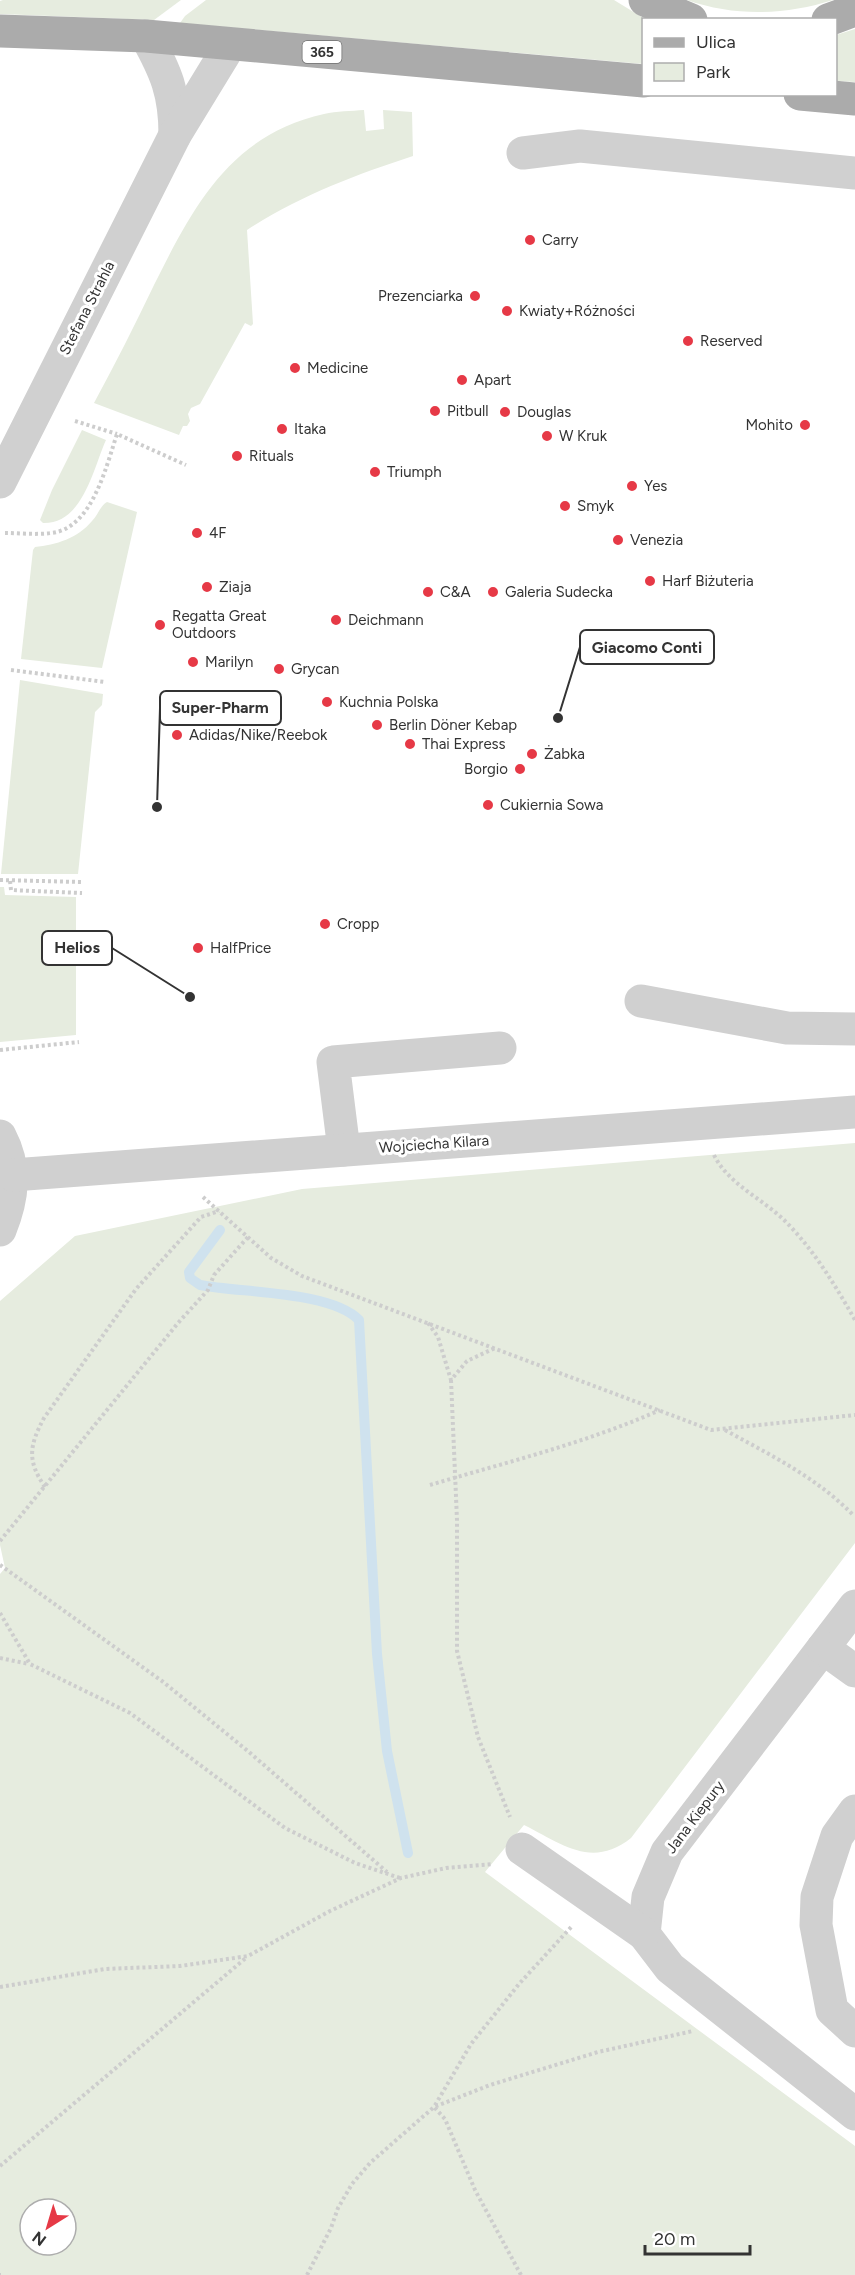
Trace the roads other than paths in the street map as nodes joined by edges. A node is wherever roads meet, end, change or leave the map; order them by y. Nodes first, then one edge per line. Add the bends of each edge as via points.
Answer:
1 (645, 0) edge
2 (855, 10) edge
3 (686, 18) edge
4 (833, 18) edge
5 (0, 31) edge
6 (146, 36) junction
7 (230, 45) junction
8 (642, 81) edge
9 (822, 96) edge
10 (855, 99) edge
11 (175, 135) junction
12 (523, 153) dead end
13 (855, 173) edge
14 (0, 482) edge
15 (641, 1001) dead end
16 (855, 1029) edge
17 (500, 1048) dead end
18 (855, 1112) edge
19 (0, 1136) edge
20 (344, 1150) junction
21 (13, 1175) junction
22 (0, 1230) edge
23 (855, 1606) edge
24 (824, 1648) junction
25 (855, 1671) edge
26 (855, 1811) edge
27 (522, 1849) road end
28 (644, 1934) junction
29 (855, 2031) edge
30 (855, 2114) edge

1 - 3 main road
2 - 4 main road
5 - 6 main road, 365
6 - 7 main road, 365
6 - 11 street, Stefana Strahla via 168,76 175,104
7 - 8 main road, 365
7 - 11 street, Stefana Strahla
9 - 10 main road
11 - 14 street, Stefana Strahla
12 - 13 street via 580,146
15 - 16 street via 787,1028
17 - 20 street via 333,1062
18 - 20 street, Wojciecha Kilara
19 - 21 street
20 - 21 street, Wojciecha Kilara
21 - 22 street via 10,1205
23 - 24 street, Jana Kiepury
24 - 25 street
24 - 28 street, Jana Kiepury via 667,1852 648,1897
26 - 29 street via 837,1836 817,1897 816,1924 832,2010
27 - 28 street
28 - 30 street via 670,1968

